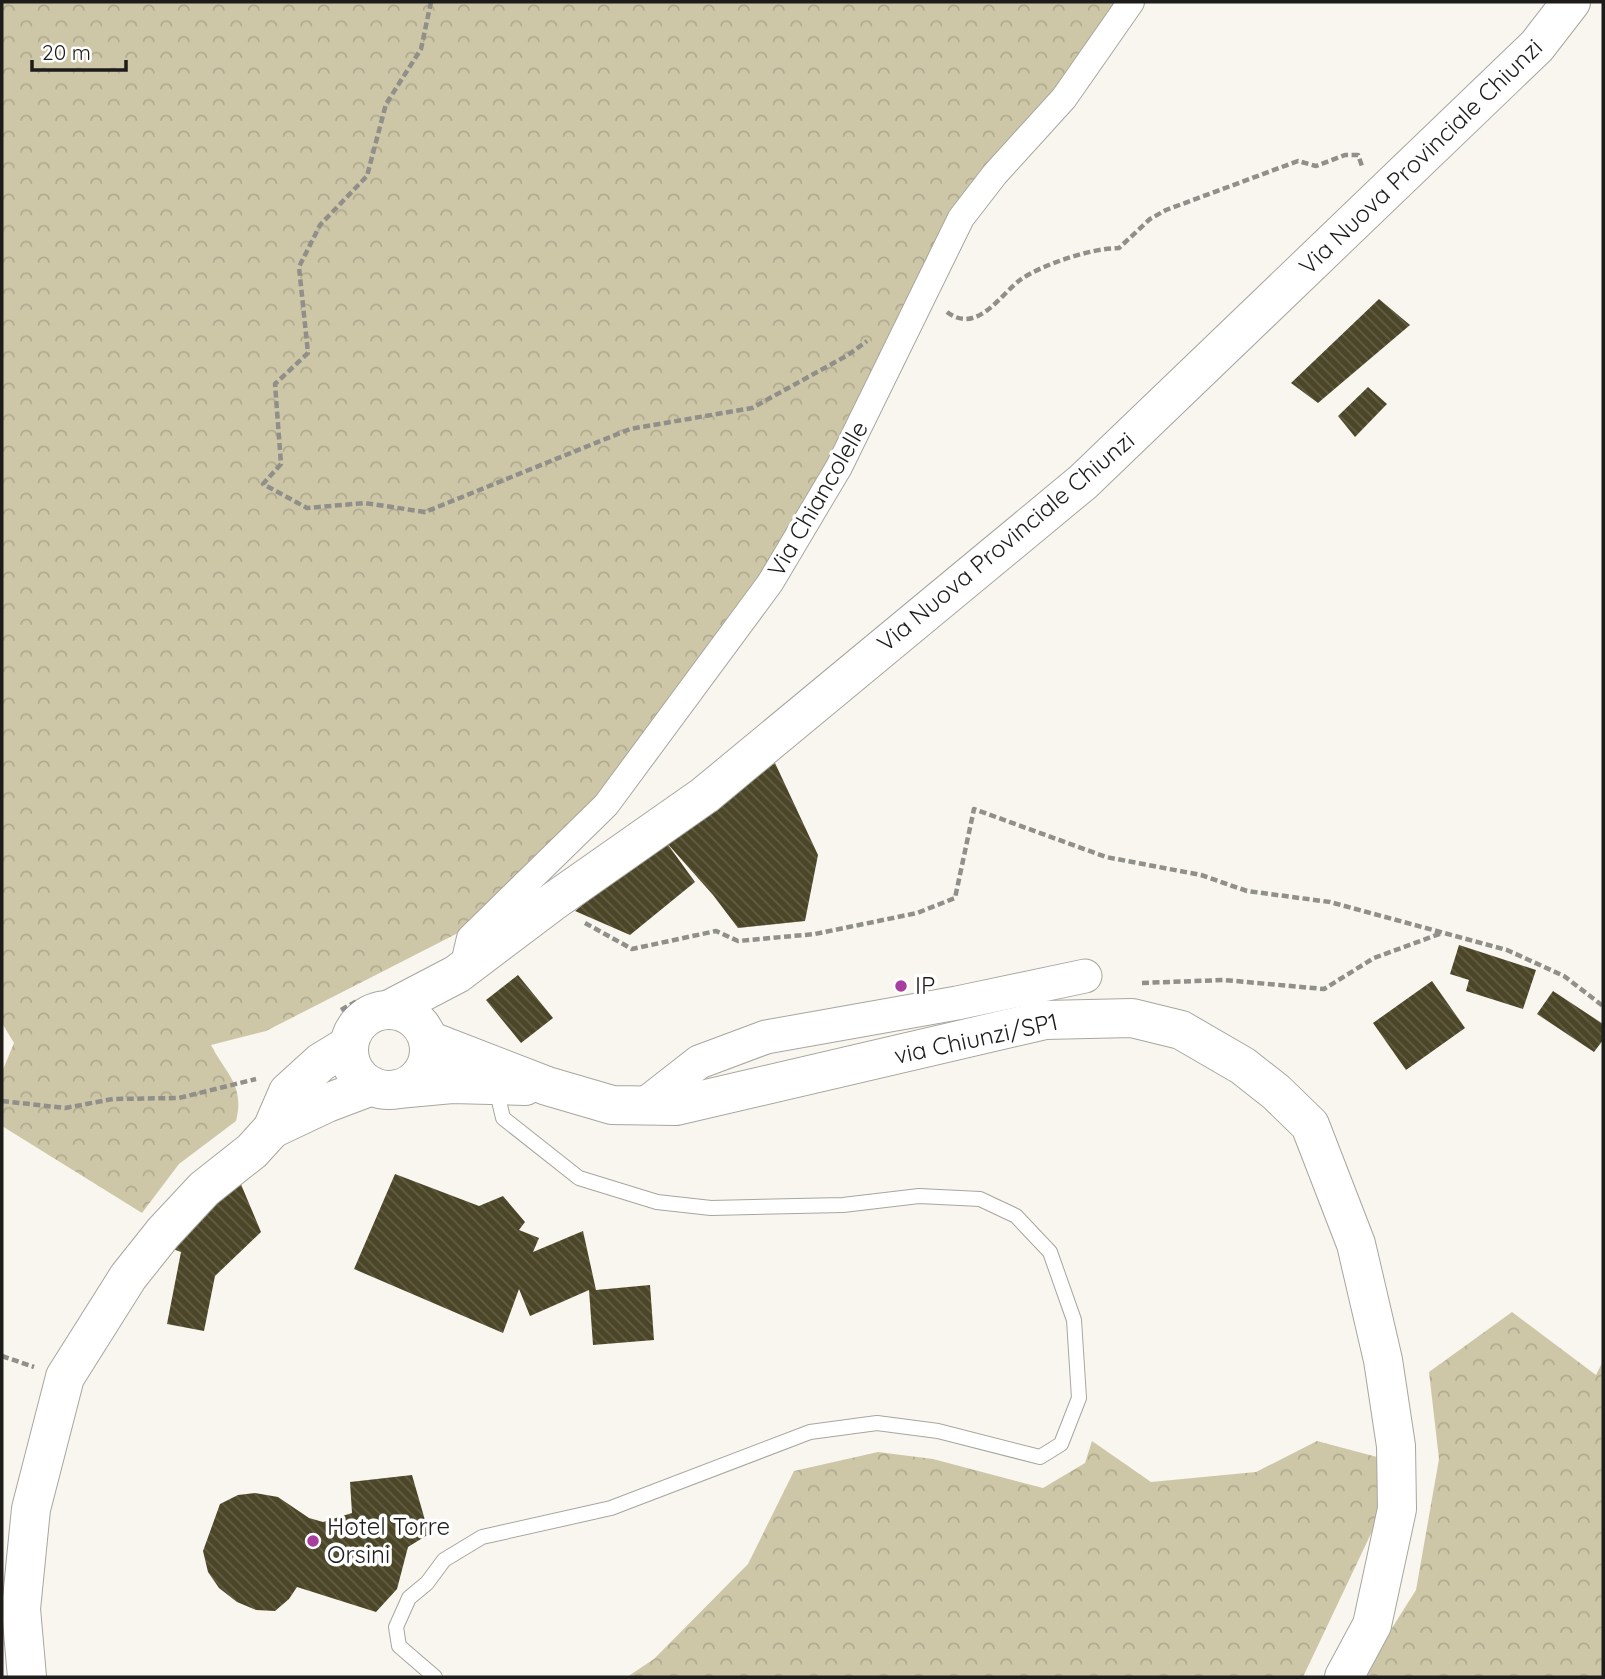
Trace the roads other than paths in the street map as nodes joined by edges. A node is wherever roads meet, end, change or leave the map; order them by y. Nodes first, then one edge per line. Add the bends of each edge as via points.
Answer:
1 (1131, 2) edge
2 (1571, 2) edge
3 (463, 969) junction
4 (1085, 976) road end
5 (383, 1010) junction
6 (343, 1030) junction
7 (427, 1036) junction
8 (496, 1086) junction
9 (547, 1086) junction
10 (385, 1088) junction
11 (644, 1105) junction
12 (272, 1129) junction
13 (27, 1677) edge
14 (435, 1677) edge
15 (1344, 1677) edge

1 - 3 street, Via Chiancolelle via 1064,98 961,218 839,467 770,583 606,805 470,938
2 - 3 main road, Via Nuova Provinciale Chiunzi via 1537,46 1083,482 705,795
3 - 5 main road, Via Nuova Provinciale Chiunzi
3 - 7 main road
4 - 11 street via 766,1037 699,1062
5 - 6 main road via 361,1020 352,1032
5 - 7 main road via 411,1016
6 - 10 main road via 354,1070
6 - 12 main road via 321,1062 288,1092
7 - 9 main road
7 - 10 main road via 429,1056 424,1071 412,1082
8 - 9 main road
8 - 10 main road
8 - 14 lane via 503,1118 579,1178 657,1202 711,1208 830,1206 919,1196 980,1199 1016,1216 1050,1252 1074,1320 1079,1398 1061,1444 1040,1457 938,1431 877,1423 810,1432 611,1508 482,1537 444,1560 409,1598 396,1627 399,1646
9 - 11 main road, via Chiunzi/SP1 via 612,1105
10 - 12 main road via 327,1102
11 - 15 main road, via Chiunzi/SP1 via 676,1106 1045,1020 1107,1018 1132,1018 1181,1030 1276,1091 1310,1125 1356,1244 1396,1446 1397,1509 1384,1578 1372,1625
12 - 13 main road via 204,1189 163,1233 128,1277 65,1377 31,1510 21,1609

